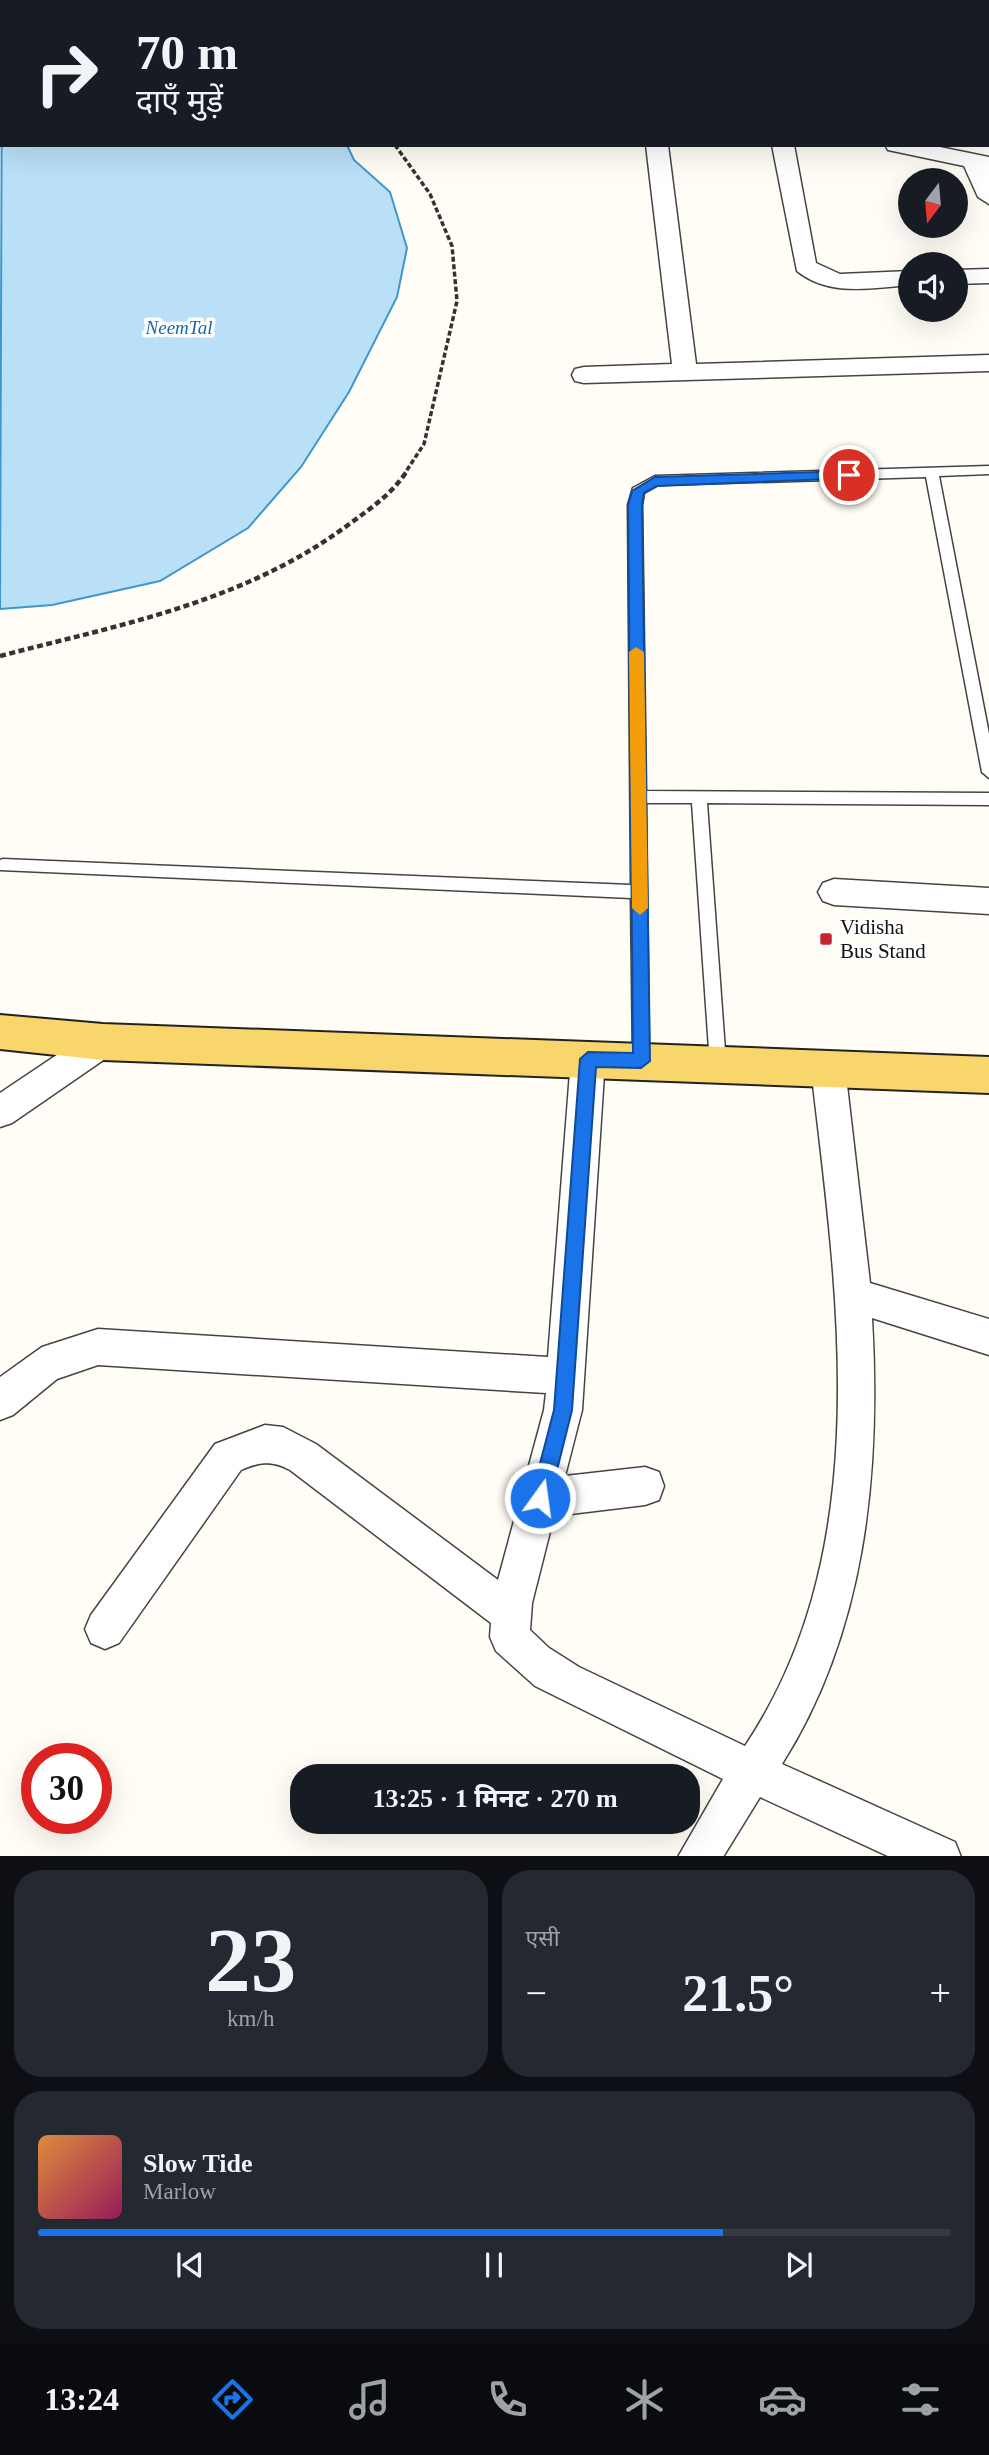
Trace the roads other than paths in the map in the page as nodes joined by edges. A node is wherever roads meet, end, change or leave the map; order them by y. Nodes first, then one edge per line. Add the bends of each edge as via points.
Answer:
1 (657, 147) edge
2 (783, 147) edge
3 (906, 147) edge
4 (981, 162) edge
5 (989, 197) edge
6 (989, 276) edge
7 (968, 277) edge
8 (898, 278) edge
9 (989, 363) edge
10 (685, 372) junction
11 (584, 375) dead end
12 (989, 470) edge
13 (932, 472) junction
14 (986, 741) edge
15 (989, 772) edge
16 (638, 797) junction
17 (699, 797) junction
18 (989, 799) edge
19 (3, 865) dead end
20 (639, 892) junction
21 (834, 892) dead end
22 (989, 901) edge
23 (0, 1032) edge
24 (103, 1042) junction
25 (588, 1059) junction
26 (641, 1061) junction
27 (718, 1064) junction
28 (828, 1068) junction
29 (989, 1075) edge
30 (0, 1112) edge
31 (853, 1295) junction
32 (989, 1337) edge
33 (566, 1376) junction
34 (0, 1402) edge
35 (645, 1486) dead end
36 (540, 1498) junction
37 (511, 1614) junction
38 (105, 1629) dead end
39 (751, 1774) junction
40 (700, 1856) edge
41 (938, 1856) edge

1 - 10 street
2 - 8 street via 805,266 813,275 828,280
3 - 4 street
4 - 5 street
6 - 7 street
9 - 10 street
10 - 11 street
12 - 13 lane
13 - 14 lane
13 - 16 lane via 655,481 638,491
14 - 15 lane
16 - 17 lane
16 - 20 lane
17 - 18 lane
17 - 27 lane
19 - 20 lane
20 - 26 lane
21 - 22 street
23 - 24 main road
24 - 25 main road
24 - 30 street
25 - 26 main road
25 - 33 street
26 - 27 main road
27 - 28 main road
28 - 29 main road
28 - 31 street
31 - 32 street
31 - 39 street via 858,1357 856,1461 837,1579 790,1709
33 - 34 street via 98,1347 68,1352 39,1366
33 - 36 street via 563,1410
35 - 36 street
36 - 37 street
37 - 38 street via 303,1457 286,1446 258,1442 228,1457
37 - 39 street via 510,1637 525,1657
39 - 40 street
39 - 41 street

